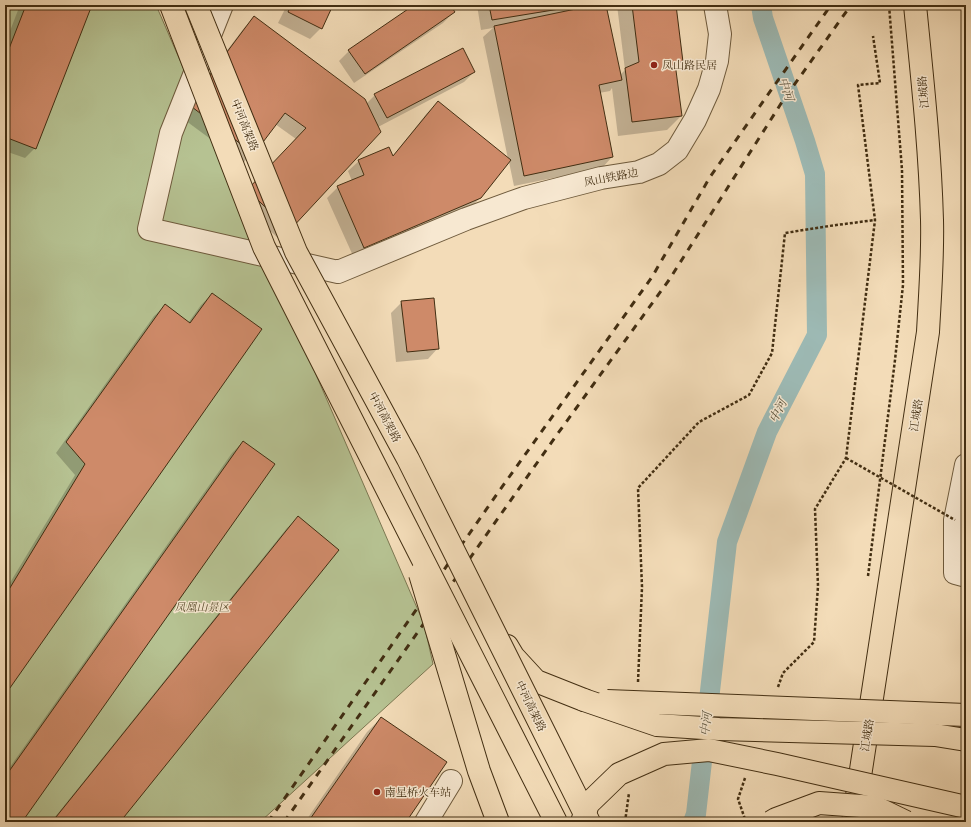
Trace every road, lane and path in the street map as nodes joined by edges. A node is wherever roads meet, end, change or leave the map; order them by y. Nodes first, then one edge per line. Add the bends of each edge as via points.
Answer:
1 (170, 5) edge
2 (196, 5) edge
3 (222, 5) edge
4 (715, 5) edge
5 (889, 5) edge
6 (915, 5) edge
7 (873, 36) dead end
8 (875, 220) junction
9 (846, 458) junction
10 (966, 465) edge
11 (403, 519) junction
12 (955, 520) junction
13 (966, 576) edge
14 (868, 578) dead end
15 (482, 607) junction
16 (638, 688) dead end
17 (777, 688) dead end
18 (584, 700) junction
19 (966, 715) edge
20 (966, 740) edge
21 (746, 777) dead end
22 (452, 781) dead end
23 (629, 790) dead end
24 (966, 807) edge
25 (426, 822) edge
26 (498, 822) edge
27 (556, 822) edge
28 (582, 822) edge
29 (589, 822) edge
30 (625, 822) edge
31 (746, 822) edge
32 (772, 822) edge
33 (853, 822) edge
34 (906, 822) edge

1 - 11 main road, bridge via 264,247
2 - 15 main road, 中河高架路, bridge via 296,252 408,459
3 - 4 street, 凤山铁路边 via 171,133 149,229 338,272 524,198 601,178 640,172 659,164 677,150 695,120 709,89 717,61 720,34
5 - 14 path via 902,170 904,285
6 - 33 main road, 江城路 via 925,104 932,221 928,332
7 - 8 path via 880,83 858,85
8 - 9 path
8 - 16 path via 785,233 772,353 749,395 699,422 638,488 642,586
9 - 12 path, bridge
9 - 17 path via 815,508 818,586 814,642 783,673
10 - 12 street
11 - 26 main road, bridge via 479,772
11 - 27 main road, bridge
12 - 13 street via 956,574
15 - 18 main road, bridge via 513,656 536,681
15 - 29 main road, 中河高架路, bridge
18 - 19 main road, bridge
18 - 20 main road, bridge via 657,725 719,730 935,735
21 - 31 path via 738,799
22 - 25 street
23 - 30 path
24 - 28 main road, bridge via 709,750 664,754 619,774 588,804
32 - 34 main road, bridge via 819,803 875,808

